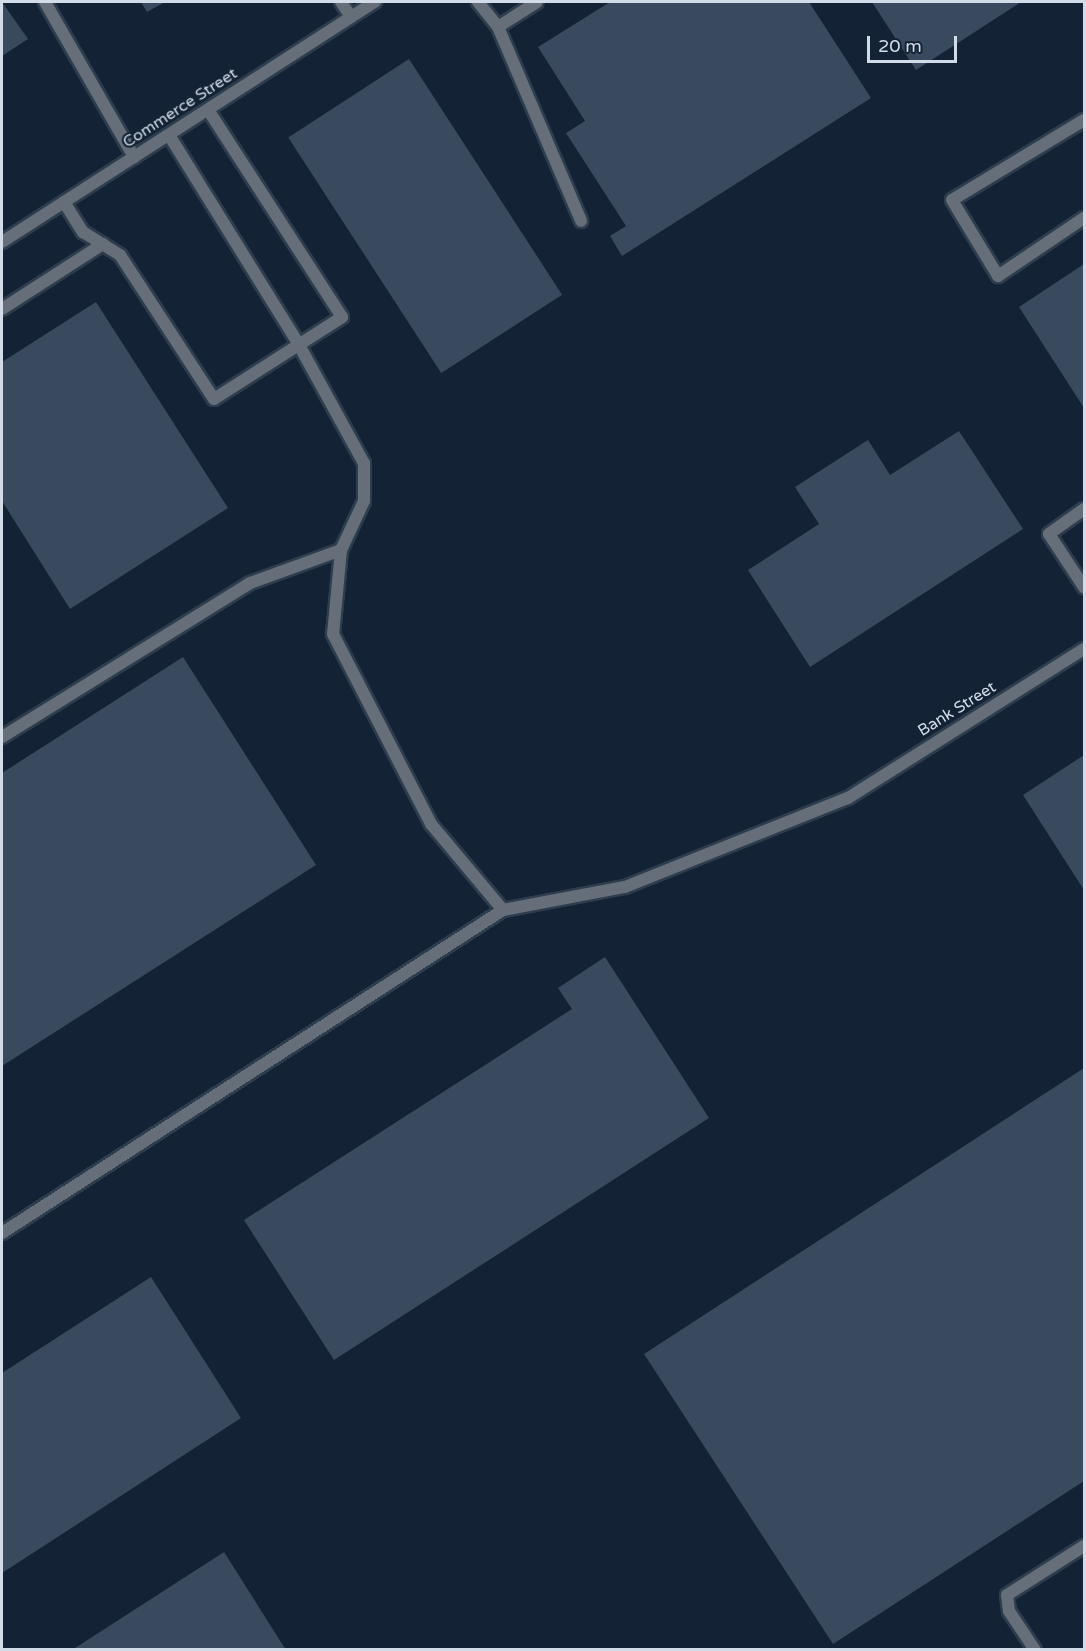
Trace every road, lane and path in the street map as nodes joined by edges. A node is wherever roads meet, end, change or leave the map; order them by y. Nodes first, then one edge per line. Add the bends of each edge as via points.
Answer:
1 (45, 2) edge
2 (341, 2) edge
3 (375, 2) edge
4 (478, 2) edge
5 (537, 2) edge
6 (351, 17) junction
7 (498, 27) junction
8 (208, 110) junction
9 (1084, 120) edge
10 (169, 135) junction
11 (134, 157) junction
12 (64, 202) junction
13 (1084, 218) edge
14 (581, 220) dead end
15 (2, 242) edge
16 (103, 244) junction
17 (2, 309) edge
18 (299, 345) junction
19 (1084, 510) edge
20 (341, 550) junction
21 (1084, 586) edge
22 (1084, 649) edge
23 (2, 737) edge
24 (502, 910) junction
25 (2, 1233) edge
26 (1084, 1546) edge
27 (1035, 1650) edge

1 - 11 street
2 - 6 street
3 - 6 street, Commerce Street
4 - 7 street
5 - 7 street
6 - 8 street, Commerce Street
7 - 14 street
8 - 10 street, Commerce Street
8 - 18 street via 342,317
9 - 13 street via 952,200 998,276
10 - 11 street, Commerce Street
10 - 18 street
11 - 12 street, Commerce Street
12 - 15 street, Commerce Street
12 - 16 street via 83,232
16 - 17 street
16 - 18 street via 120,255 214,399
18 - 20 street via 364,463 363,501
19 - 21 street via 1049,534
20 - 23 street via 250,583
20 - 24 street via 333,634 430,824
22 - 24 street, Bank Street via 848,798 625,887
24 - 25 street
26 - 27 street via 1007,1595 1009,1611

